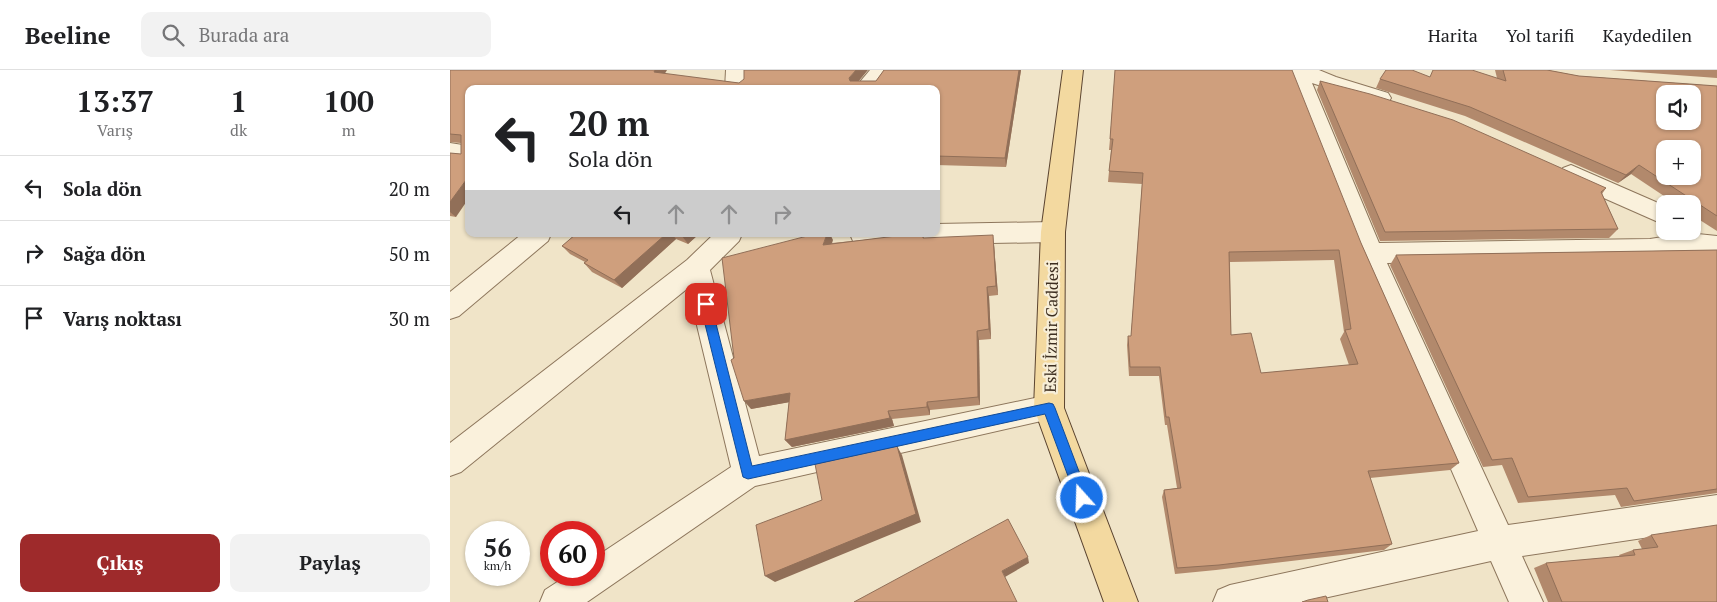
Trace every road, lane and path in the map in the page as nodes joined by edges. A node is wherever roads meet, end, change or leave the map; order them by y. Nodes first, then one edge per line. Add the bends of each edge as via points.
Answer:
1 (736, 70) edge
2 (882, 70) edge
3 (1073, 70) edge
4 (1296, 70) edge
5 (1301, 70) edge
6 (1332, 76) edge
7 (736, 85) edge
8 (869, 85) edge
9 (1401, 105) edge
10 (450, 151) edge
11 (465, 153) edge
12 (1556, 167) edge
13 (1656, 212) edge
14 (1701, 231) edge
15 (1053, 232) junction
16 (940, 234) edge
17 (535, 237) edge
18 (727, 237) edge
19 (1717, 237) edge
20 (1717, 246) edge
21 (1370, 253) junction
22 (696, 267) junction
23 (450, 308) edge
24 (1049, 408) junction
25 (450, 462) edge
26 (748, 473) junction
27 (1717, 511) edge
28 (1498, 543) junction
29 (1113, 598) edge
30 (557, 602) edge
31 (1230, 602) edge
32 (1526, 602) edge

1 - 7 street
2 - 8 street
3 - 15 main road, Eski İzmir Caddesi
4 - 21 street
5 - 6 street
6 - 9 street
10 - 11 street
12 - 13 street
14 - 19 street
15 - 16 street
15 - 24 main road, Eski İzmir Caddesi
17 - 23 street
18 - 22 street
20 - 21 street via 1688,243 1650,249
21 - 28 street
22 - 25 street
22 - 26 street
24 - 26 street
24 - 29 main road, Eski İzmir Caddesi
26 - 30 street
27 - 28 street
28 - 31 street
28 - 32 street

